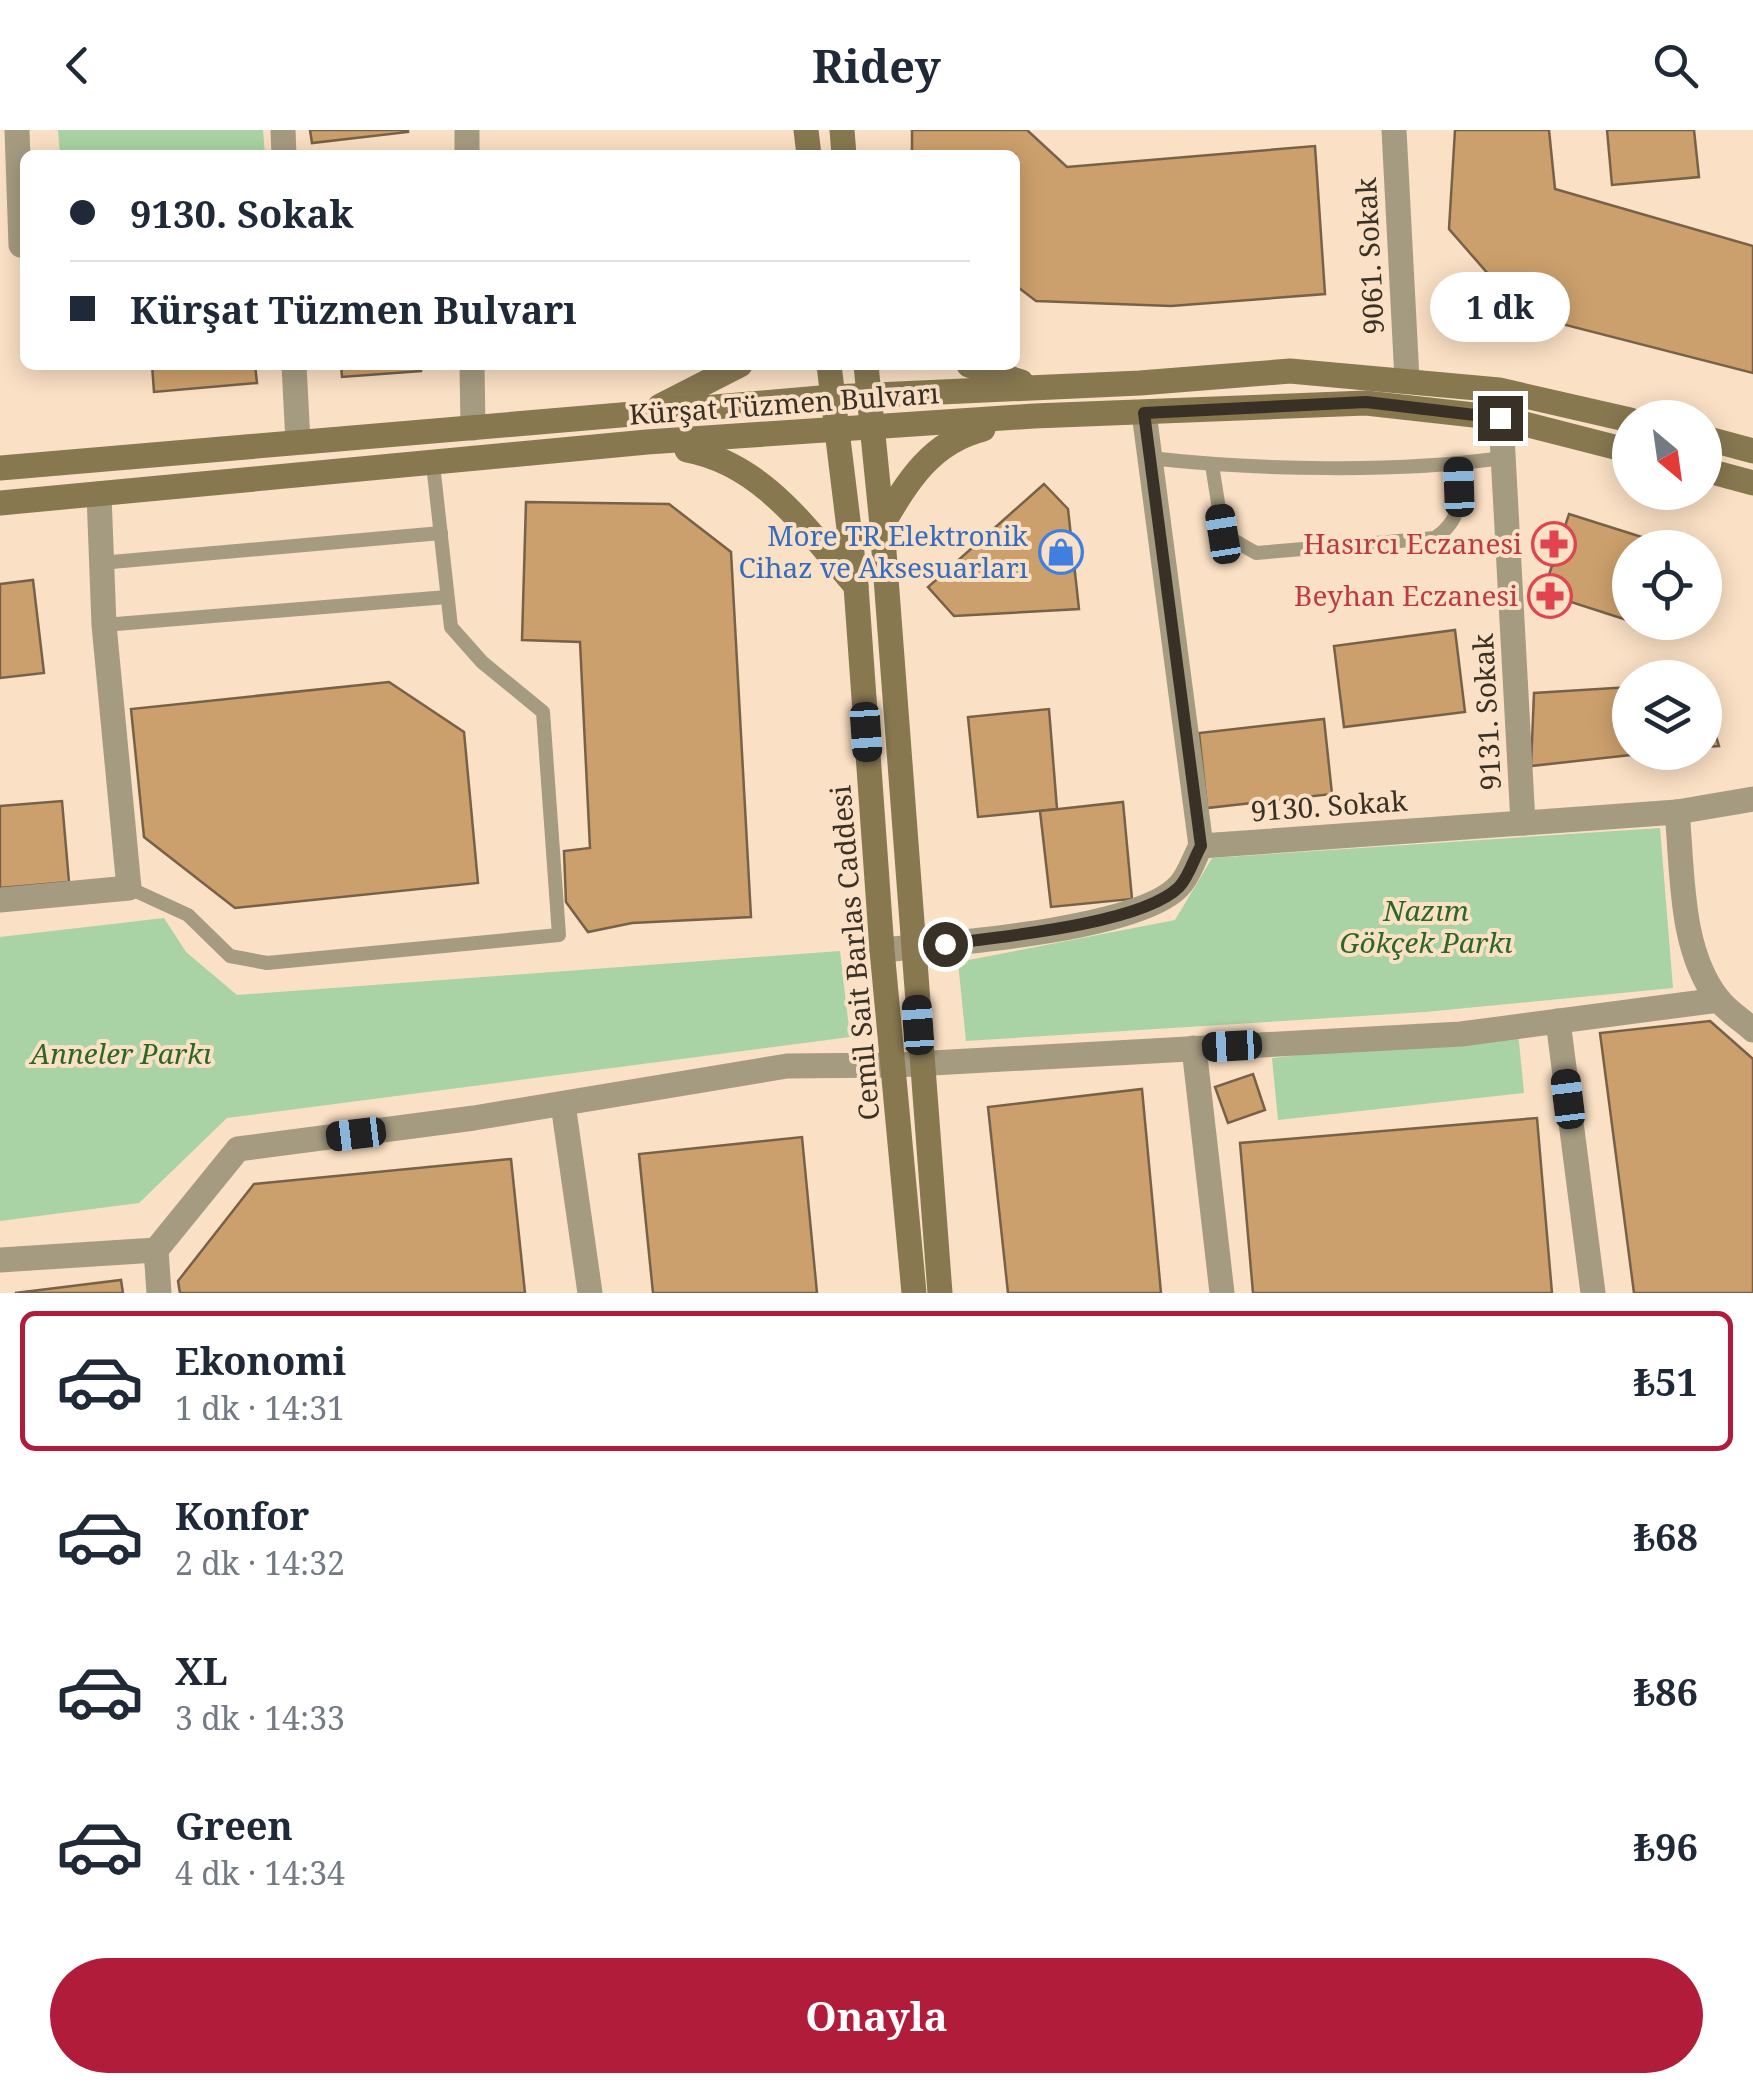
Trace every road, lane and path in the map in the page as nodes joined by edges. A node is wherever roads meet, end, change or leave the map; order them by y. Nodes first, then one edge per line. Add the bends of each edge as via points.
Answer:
1 (17, 130) edge
2 (1394, 130) edge
3 (15, 245) edge
4 (294, 370) edge
5 (472, 370) edge
6 (730, 370) edge
7 (829, 370) edge
8 (866, 370) edge
9 (984, 370) edge
10 (1407, 379) junction
11 (1041, 388) junction
12 (869, 395) junction
13 (832, 397) junction
14 (1144, 413) junction
15 (645, 414) junction
16 (1034, 416) junction
17 (1612, 416) edge
18 (1500, 418) junction
19 (473, 428) junction
20 (874, 428) junction
21 (834, 430) junction
22 (298, 442) junction
23 (647, 442) junction
24 (1722, 443) edge
25 (1612, 446) edge
26 (1753, 451) edge
27 (1150, 458) junction
28 (1502, 458) junction
29 (433, 464) junction
30 (1458, 464) junction
31 (1212, 465) junction
32 (0, 468) edge
33 (1722, 475) edge
34 (1753, 483) edge
35 (99, 494) junction
36 (0, 503) edge
37 (882, 525) junction
38 (441, 534) junction
39 (100, 562) junction
40 (856, 586) junction
41 (447, 597) junction
42 (104, 625) junction
43 (1753, 799) edge
44 (1677, 812) junction
45 (1523, 823) junction
46 (1201, 846) junction
47 (129, 888) junction
48 (0, 900) edge
49 (912, 947) junction
50 (882, 950) junction
51 (1719, 1000) junction
52 (1558, 1021) junction
53 (1753, 1030) edge
54 (1194, 1048) junction
55 (908, 1064) junction
56 (563, 1104) junction
57 (156, 1250) junction
58 (0, 1260) edge
59 (160, 1293) edge
60 (590, 1293) edge
61 (914, 1293) edge
62 (940, 1293) edge
63 (1222, 1293) edge
64 (1594, 1293) edge

1 - 3 street
2 - 10 street, 9061. Sokak
4 - 22 street
5 - 19 street
6 - 15 street
7 - 13 street, Cemil Sait Barlas Caddesi
8 - 12 street, Cemil Sait Barlas Caddesi
9 - 11 street
10 - 11 street, Kürşat Tüzmen Bulvarı via 1290,371
10 - 17 street, Kürşat Tüzmen Bulvarı via 1499,390
11 - 12 street, Kürşat Tüzmen Bulvarı
12 - 13 street, Kürşat Tüzmen Bulvarı
12 - 20 street, Cemil Sait Barlas Caddesi
13 - 15 street, Kürşat Tüzmen Bulvarı
13 - 21 street, Cemil Sait Barlas Caddesi
14 - 16 street, Kürşat Tüzmen Bulvarı
14 - 18 street, Kürşat Tüzmen Bulvarı via 1366,402
14 - 27 street
15 - 19 street, Kürşat Tüzmen Bulvarı
16 - 20 street, Kürşat Tüzmen Bulvarı
16 - 37 street via 956,436 915,470
18 - 25 street, Kürşat Tüzmen Bulvarı
18 - 28 street, 9131. Sokak
19 - 22 street, Kürşat Tüzmen Bulvarı
20 - 21 street, Kürşat Tüzmen Bulvarı
20 - 37 street, Cemil Sait Barlas Caddesi
21 - 23 street, Kürşat Tüzmen Bulvarı
21 - 40 street, Cemil Sait Barlas Caddesi
22 - 32 street, Kürşat Tüzmen Bulvarı
23 - 29 street, Kürşat Tüzmen Bulvarı
23 - 40 street via 718,456 754,476
24 - 26 street
27 - 31 lane
27 - 46 street
28 - 30 lane
28 - 45 street, 9131. Sokak
29 - 35 street, Kürşat Tüzmen Bulvarı
29 - 38 lane
30 - 31 lane
30 - 31 lane via 1460,510 1436,538 1256,553 1223,534
33 - 34 street
35 - 36 street, Kürşat Tüzmen Bulvarı
35 - 39 street
37 - 49 street, Cemil Sait Barlas Caddesi
38 - 39 lane
38 - 41 lane
39 - 42 street
40 - 50 street, Cemil Sait Barlas Caddesi
41 - 42 lane
41 - 47 lane via 452,627 482,662 543,712 559,935 267,963 230,956 188,915
42 - 47 street
43 - 44 street, 9130. Sokak
44 - 45 street, 9130. Sokak
44 - 51 street via 1689,931
45 - 46 street, 9130. Sokak
46 - 49 street via 1181,886 1151,907 1011,936
47 - 48 street
49 - 50 street
49 - 55 street, Cemil Sait Barlas Caddesi
50 - 55 street, Cemil Sait Barlas Caddesi
51 - 52 street
51 - 53 street
52 - 54 street via 1461,1034
52 - 64 street
54 - 55 street
54 - 63 street
55 - 56 street via 787,1066
55 - 61 street, Cemil Sait Barlas Caddesi
55 - 62 street, Cemil Sait Barlas Caddesi
56 - 57 street via 238,1149
56 - 60 street
57 - 58 street
57 - 59 street

